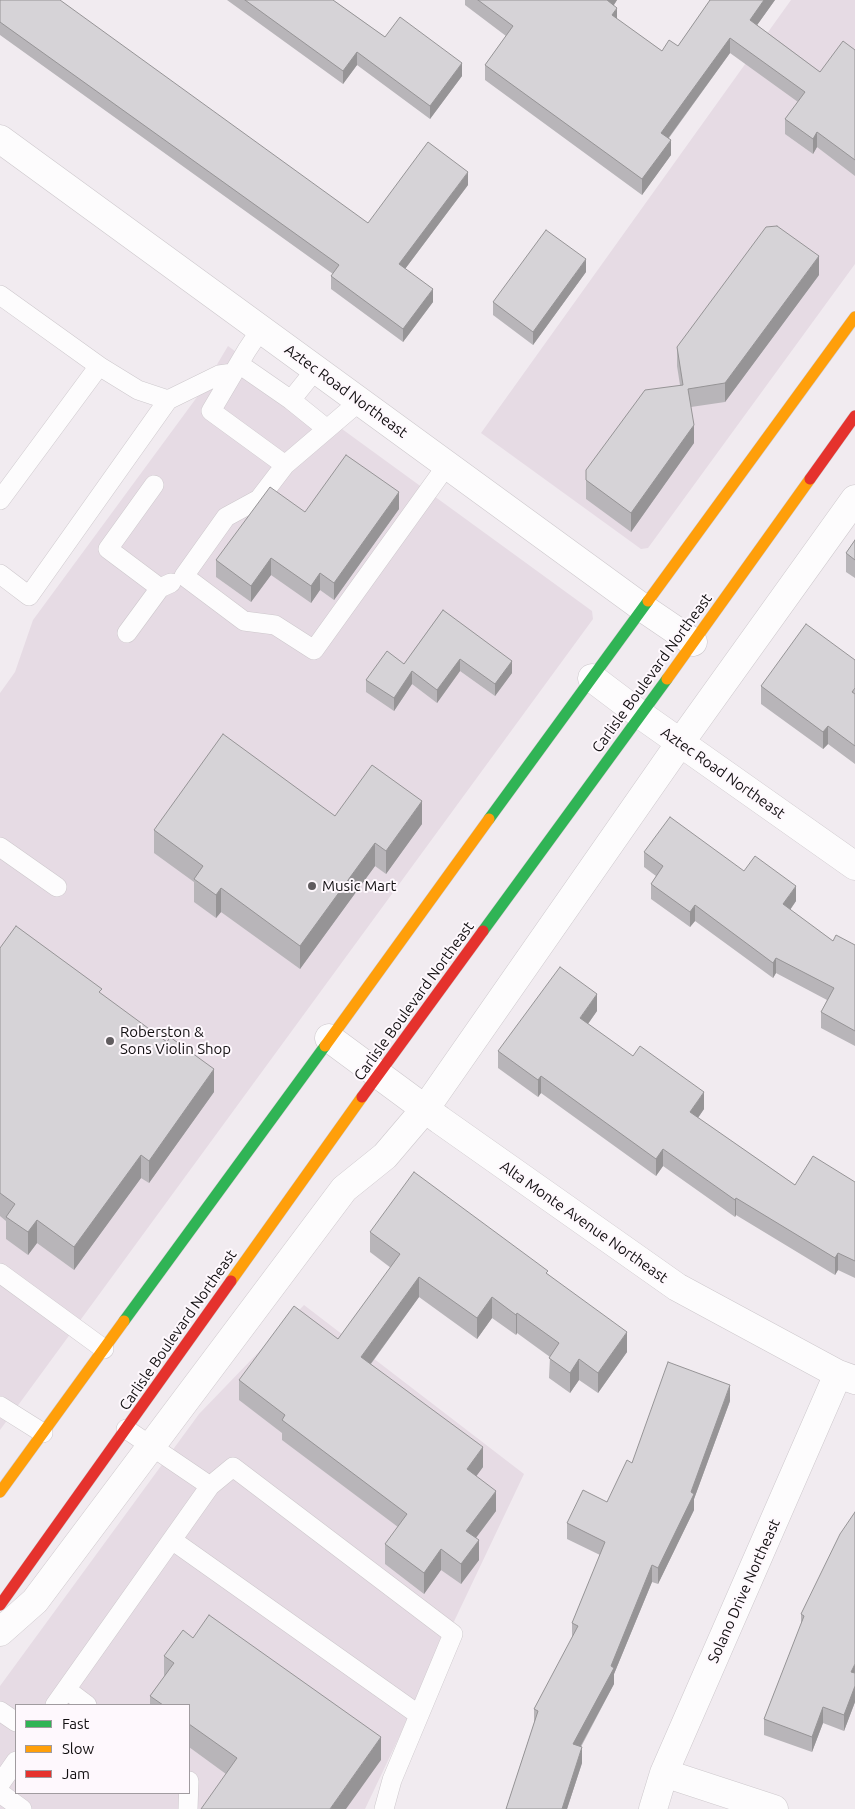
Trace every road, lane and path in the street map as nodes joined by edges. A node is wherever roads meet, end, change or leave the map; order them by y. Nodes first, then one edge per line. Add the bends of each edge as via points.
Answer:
1 (0, 138) edge
2 (0, 295) edge
3 (855, 317) edge
4 (261, 330) junction
5 (99, 366) junction
6 (236, 369) junction
7 (316, 369) junction
8 (168, 400) junction
9 (291, 400) junction
10 (360, 401) junction
11 (855, 416) edge
12 (327, 429) junction
13 (285, 465) junction
14 (447, 465) junction
15 (154, 485) dead end
16 (855, 499) edge
17 (0, 500) edge
18 (0, 574) edge
19 (184, 576) junction
20 (160, 588) junction
21 (643, 608) junction
22 (127, 633) dead end
23 (693, 642) junction
24 (592, 678) junction
25 (641, 715) junction
26 (680, 743) junction
27 (0, 847) edge
28 (855, 866) edge
29 (57, 888) dead end
30 (329, 1038) junction
31 (378, 1075) junction
32 (424, 1109) junction
33 (0, 1274) edge
34 (104, 1349) junction
35 (847, 1377) edge
36 (0, 1406) edge
37 (126, 1429) junction
38 (43, 1433) junction
39 (151, 1446) junction
40 (210, 1486) junction
41 (0, 1492) edge
42 (172, 1540) junction
43 (0, 1605) edge
44 (0, 1632) edge
45 (66, 1690) junction
46 (57, 1704) edge
47 (86, 1704) edge
48 (0, 1711) edge
49 (419, 1715) junction
50 (15, 1721) edge
51 (15, 1762) edge
52 (664, 1773) junction
53 (0, 1784) edge
54 (0, 1793) edge
55 (189, 1794) edge
56 (22, 1809) edge
57 (188, 1809) edge
58 (384, 1809) edge
59 (654, 1809) edge
60 (774, 1809) edge

1 - 4 street, Aztec Road Northeast
2 - 5 lane
3 - 21 main road
4 - 6 lane
4 - 7 street, Aztec Road Northeast
5 - 8 lane via 138,390
5 - 17 lane
6 - 8 lane
6 - 9 lane
6 - 13 lane via 210,411
7 - 9 lane
7 - 10 street, Aztec Road Northeast
8 - 18 lane via 30,596
9 - 12 lane
10 - 12 lane
10 - 14 street, Aztec Road Northeast
11 - 23 main road, Carlisle Boulevard Northeast
12 - 13 lane
13 - 19 lane via 259,499 226,517
14 - 19 lane via 314,650 275,625 244,621
14 - 21 street, Aztec Road Northeast
15 - 20 lane via 108,549
16 - 26 street
19 - 20 lane
20 - 22 lane
21 - 23 street, Aztec Road Northeast
21 - 24 main road
23 - 25 main road, Carlisle Boulevard Northeast
24 - 25 street, Aztec Road Northeast
24 - 30 main road
25 - 26 street, Aztec Road Northeast
25 - 31 main road, Carlisle Boulevard Northeast
26 - 28 street, Aztec Road Northeast
26 - 32 street
27 - 29 lane
30 - 31 street, Alta Monte Avenue Northeast
30 - 34 main road
31 - 32 street, Alta Monte Avenue Northeast
31 - 37 main road, Carlisle Boulevard Northeast
32 - 35 street, Alta Monte Avenue Northeast via 677,1287
32 - 39 street via 385,1156 344,1189
33 - 34 lane
34 - 38 main road
35 - 52 street, Solano Drive Northeast
36 - 38 lane
37 - 39 lane
37 - 43 main road, Carlisle Boulevard Northeast
38 - 41 main road
39 - 40 lane
39 - 44 street via 35,1602
40 - 42 lane
40 - 49 lane via 232,1467 453,1634
42 - 45 lane
42 - 49 lane
45 - 46 lane
45 - 47 lane
48 - 50 lane
49 - 58 lane via 392,1780
51 - 53 lane
52 - 59 street, Solano Drive Northeast
52 - 60 street
54 - 56 lane
55 - 57 lane

